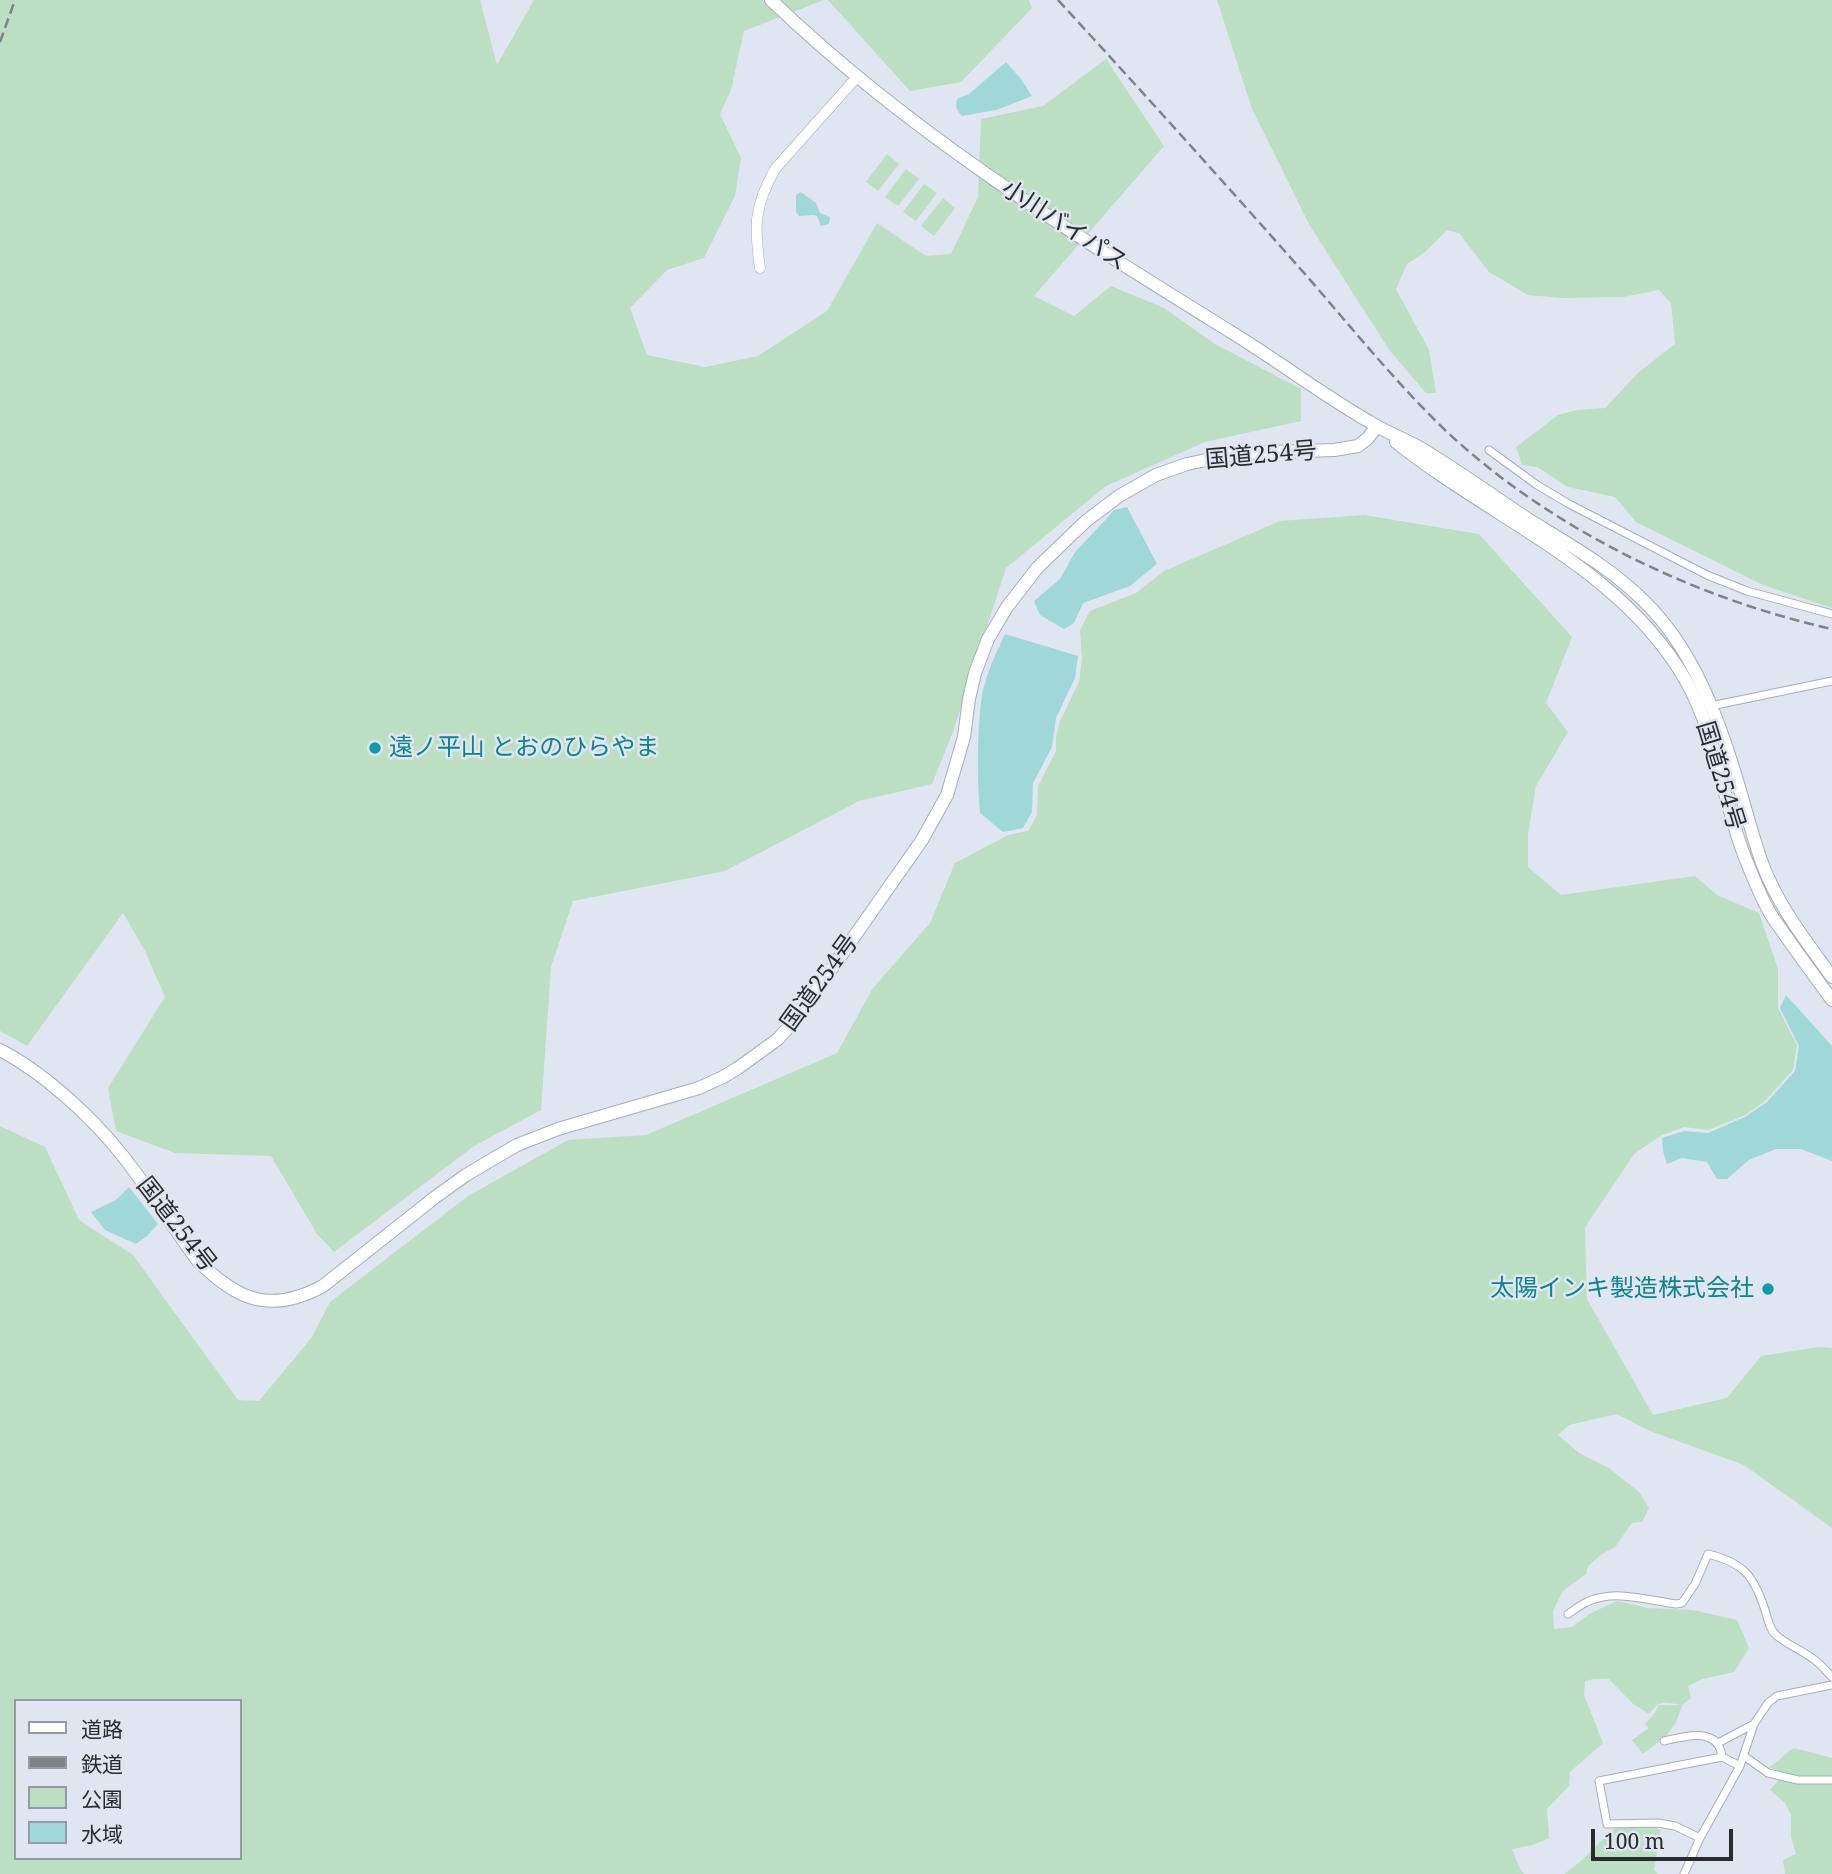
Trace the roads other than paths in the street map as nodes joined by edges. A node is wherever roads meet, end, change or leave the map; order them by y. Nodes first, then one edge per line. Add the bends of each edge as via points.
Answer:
1 (771, 0) edge
2 (857, 78) junction
3 (760, 268) dead end
4 (1377, 426) junction
5 (1489, 450) dead end
6 (1832, 614) edge
7 (1832, 681) edge
8 (1706, 707) junction
9 (1832, 977) edge
10 (1832, 1000) edge
11 (0, 1050) edge
12 (1568, 1614) dead end
13 (1832, 1677) edge
14 (1832, 1685) edge
15 (1754, 1724) junction
16 (1664, 1741) dead end
17 (1718, 1743) junction
18 (1744, 1756) junction
19 (1722, 1757) junction
20 (1740, 1766) junction
21 (1832, 1780) edge
22 (1700, 1839) junction
23 (1684, 1874) edge

1 - 2 highway, 小川バイパス
2 - 3 street via 768,181 755,223
2 - 4 highway, 小川バイパス via 1002,185
4 - 8 highway, 国道254号 via 1416,459 1595,578 1630,608 1662,645
4 - 11 highway, 国道254号 via 1359,446 1240,453 1187,464 1156,475 1086,521 1038,567 1007,607 975,673 964,737 947,795 922,841 778,1039 738,1069 699,1088 517,1145 466,1175 306,1295 258,1300 214,1276 96,1125 56,1089
5 - 6 street via 1569,504 1707,575
7 - 8 street
8 - 9 highway, 国道254号 via 1762,865 1784,910
8 - 10 highway, 国道254号 via 1740,844 1764,901
12 - 13 street via 1607,1596 1682,1603 1708,1554 1742,1567 1761,1596 1776,1635
14 - 15 street via 1777,1696
15 - 17 street
15 - 18 street
16 - 17 street via 1693,1734
17 - 19 street
18 - 20 street
18 - 21 street via 1768,1773 1798,1780
19 - 20 street
19 - 22 street via 1599,1781 1607,1824 1658,1823
20 - 22 street
22 - 23 street

